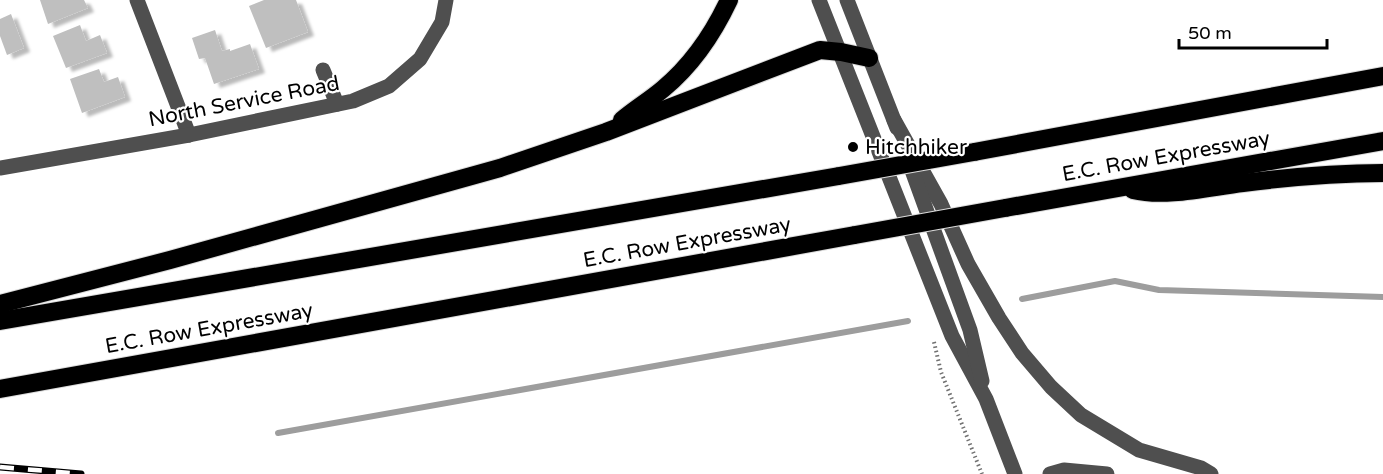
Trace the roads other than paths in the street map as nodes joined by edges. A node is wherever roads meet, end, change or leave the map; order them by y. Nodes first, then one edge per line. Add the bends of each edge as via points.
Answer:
1 (136, 0) edge
2 (446, 0) edge
3 (729, 0) edge
4 (819, 0) edge
5 (847, 0) edge
6 (841, 52) junction
7 (870, 58) junction
8 (323, 70) dead end
9 (1383, 76) edge
10 (337, 104) junction
11 (894, 120) junction
12 (606, 132) junction
13 (189, 135) junction
14 (1383, 141) edge
15 (0, 168) edge
16 (1383, 172) edge
17 (1119, 187) junction
18 (0, 304) edge
19 (0, 321) edge
20 (0, 389) edge
21 (986, 399) junction
22 (1015, 474) edge
23 (1050, 474) edge
24 (1107, 474) edge
25 (1211, 474) edge

1 - 13 street
2 - 10 street, North Service Road via 442,22 420,59 389,86
3 - 12 highway via 705,44 684,69
4 - 6 street
5 - 7 street
6 - 7 highway
6 - 12 highway via 820,50 796,58
6 - 21 street via 952,336
7 - 11 street
8 - 10 street
9 - 19 highway, E.C. Row Expressway, bridge via 974,152
10 - 13 street, North Service Road
11 - 21 street via 970,330
11 - 25 street via 989,300 1022,352 1051,387 1081,415 1138,450
12 - 18 highway via 489,171
13 - 15 street, North Service Road
14 - 17 highway, E.C. Row Expressway
16 - 17 highway via 1150,194
17 - 20 highway, E.C. Row Expressway, bridge
21 - 22 street
23 - 24 street via 1064,470

